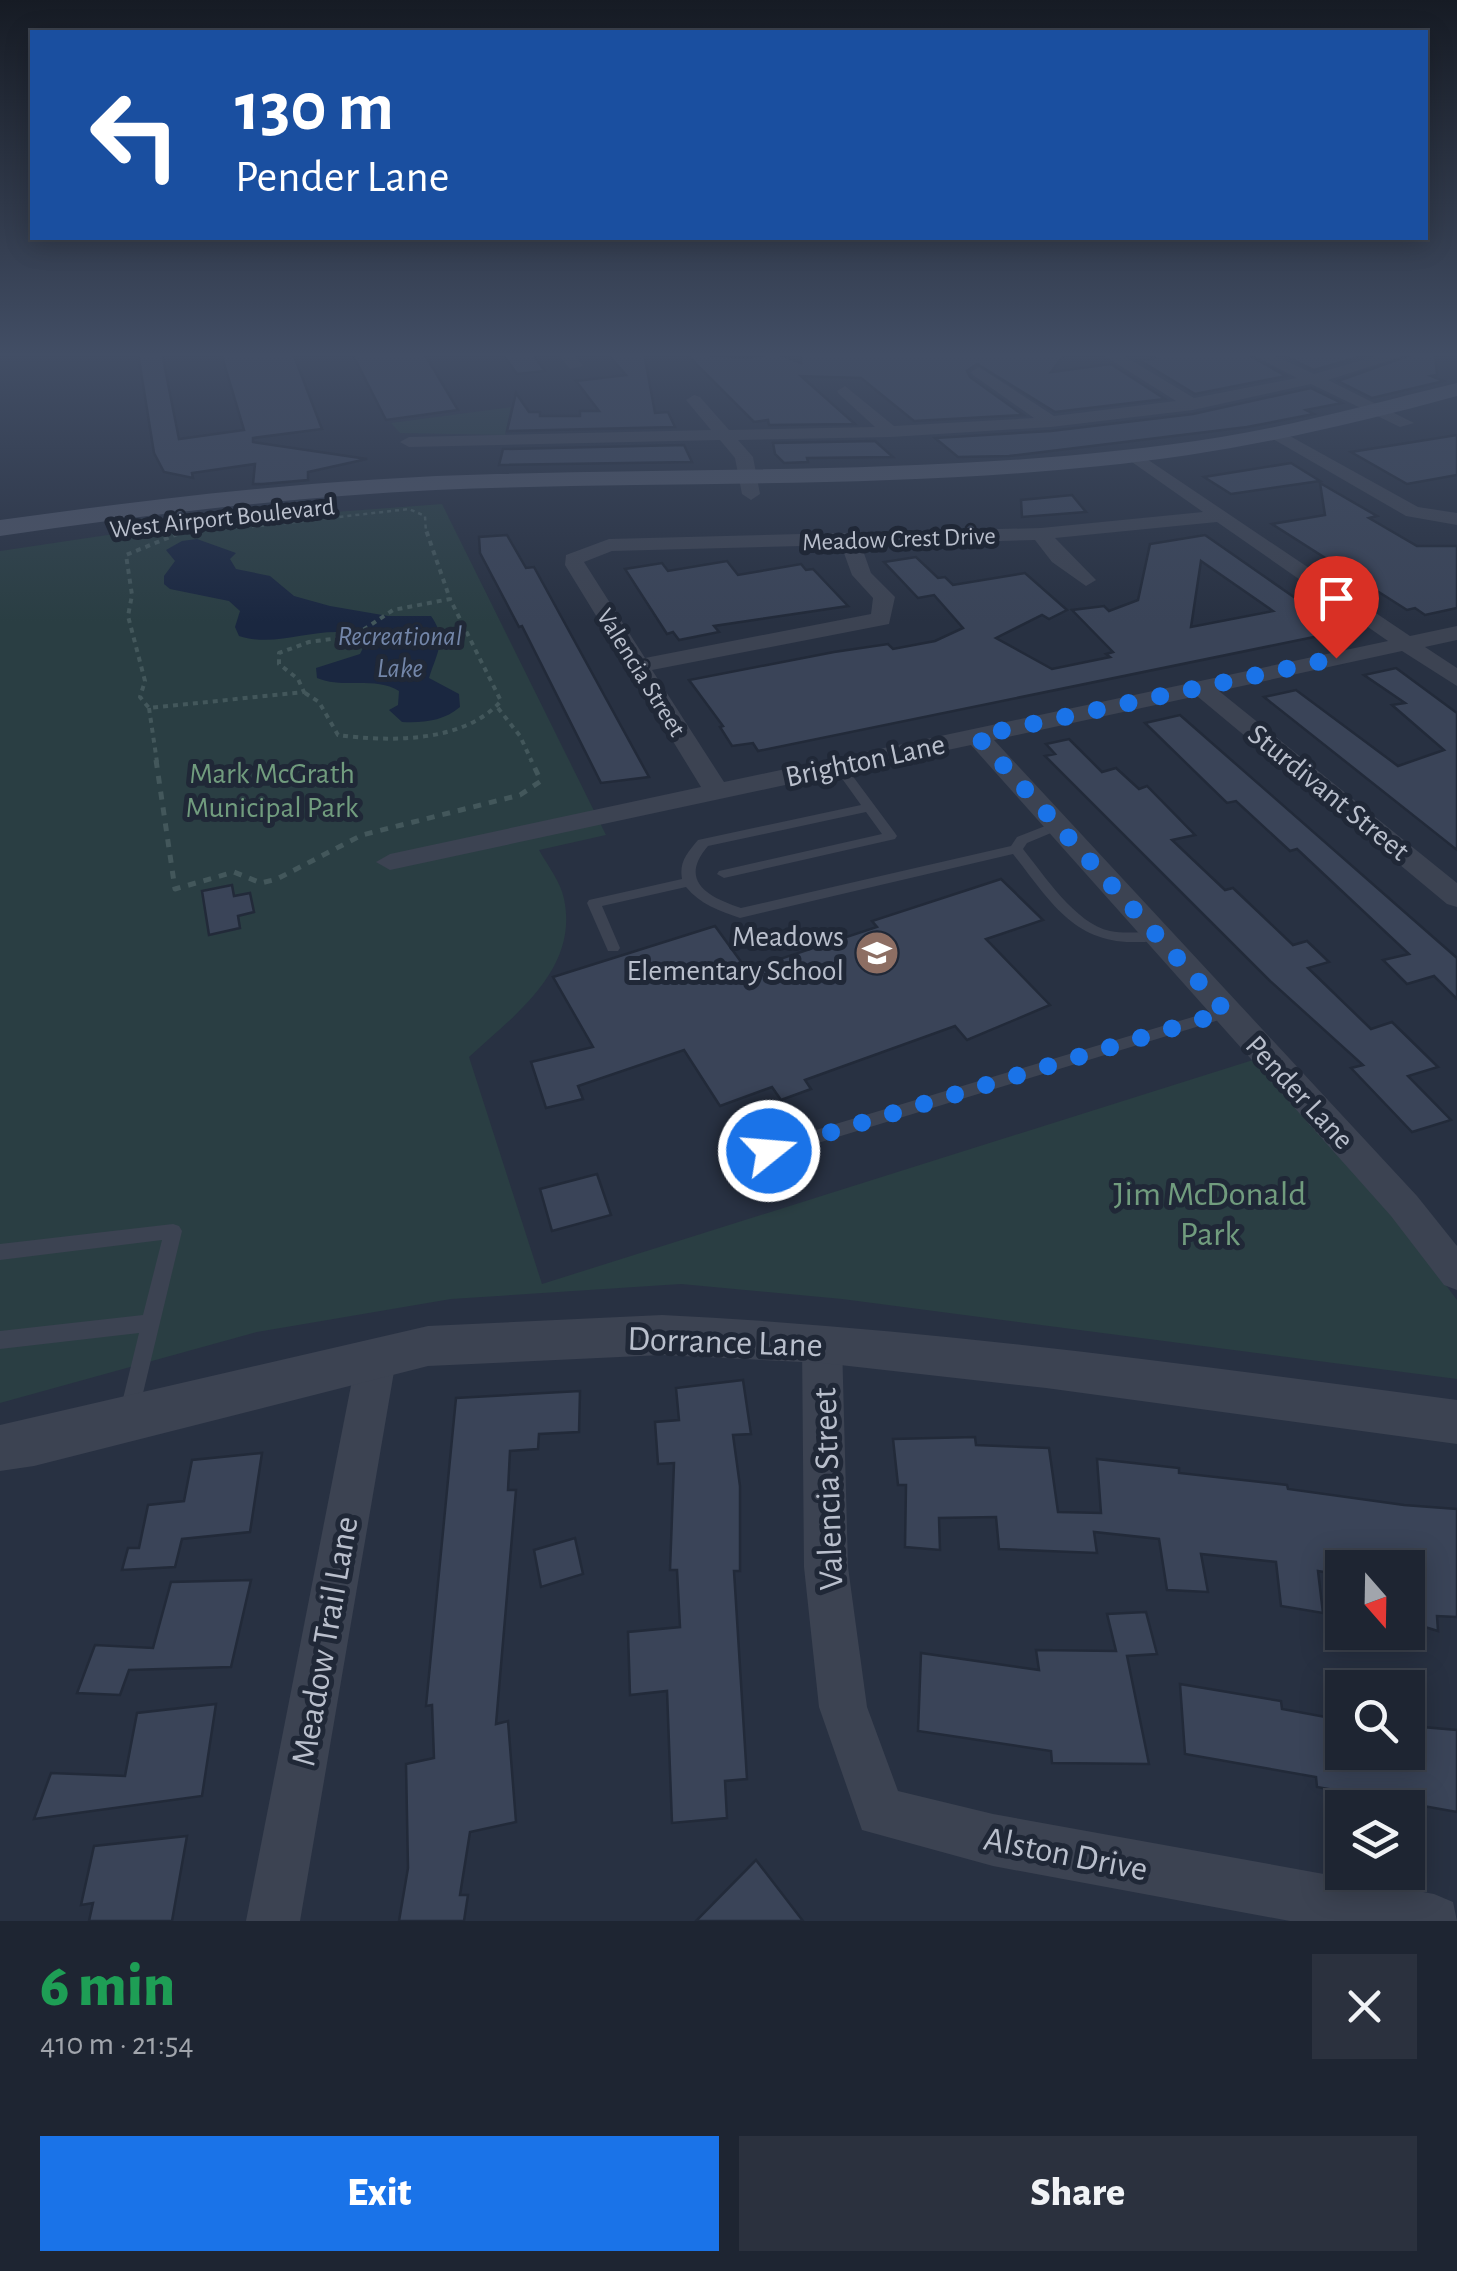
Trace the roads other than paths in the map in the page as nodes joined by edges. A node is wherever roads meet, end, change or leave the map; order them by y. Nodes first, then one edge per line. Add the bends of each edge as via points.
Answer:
1 (732, 443) edge
2 (1279, 443) edge
3 (1293, 443) edge
4 (1145, 463) junction
5 (750, 485) junction
6 (250, 503) junction
7 (1217, 516) junction
8 (1457, 518) edge
9 (0, 528) edge
10 (1041, 534) junction
11 (850, 542) junction
12 (0, 544) edge
13 (581, 554) joint
14 (1086, 580) dead end
15 (1457, 632) edge
16 (1404, 644) junction
17 (640, 666) junction
18 (1457, 680) edge
19 (1200, 688) junction
20 (977, 736) junction
21 (840, 766) junction
22 (717, 792) junction
23 (868, 807) junction
24 (1058, 826) junction
25 (1016, 849) junction
26 (390, 862) dead end
27 (724, 874) dead end
28 (690, 882) junction
29 (1457, 898) edge
30 (1158, 936) junction
31 (613, 948) dead end
32 (1226, 1012) junction
33 (769, 1151) dead end
34 (0, 1252) edge
35 (1457, 1274) edge
36 (150, 1323) junction
37 (0, 1340) edge
38 (822, 1343) junction
39 (376, 1360) junction
40 (128, 1420) junction
41 (1457, 1422) edge
42 (0, 1448) edge
43 (834, 1635) joint
44 (273, 1921) edge
45 (1434, 1921) edge

1 - 5 street via 744,457
2 - 4 main road, West Airport Boulevard
3 - 8 street via 1412,512
4 - 5 main road, West Airport Boulevard via 933,480
4 - 7 street
5 - 6 main road, West Airport Boulevard via 492,489
6 - 9 main road, West Airport Boulevard
6 - 12 main road, West Airport Boulevard
7 - 10 street, Meadow Crest Drive
7 - 16 street
10 - 11 street, Meadow Crest Drive
10 - 14 street
11 - 13 street, Meadow Crest Drive via 609,546
11 - 17 street via 862,575 884,597 881,619
13 - 17 street, Valencia Street via 573,560
15 - 16 street, Brighton Lane
16 - 18 street
16 - 19 street, Brighton Lane
17 - 22 street, Valencia Street
19 - 20 street, Brighton Lane
19 - 29 street, Sturdivant Street
20 - 21 street, Brighton Lane
20 - 24 street, Pender Lane
21 - 22 street, Brighton Lane
21 - 23 lane
22 - 26 street, Brighton Lane
23 - 27 lane via 890,836
23 - 28 lane via 703,843 689,856
24 - 25 lane via 1022,840
24 - 30 street, Pender Lane
25 - 28 lane via 740,913 715,905
25 - 30 lane via 1096,934
28 - 31 lane via 594,904
30 - 32 street, Pender Lane
32 - 33 lane
32 - 35 street, Pender Lane via 1404,1206
34 - 36 lane via 173,1231
36 - 37 lane
36 - 40 lane
38 - 39 street, Dorrance Lane via 662,1334 428,1346
38 - 41 street, Dorrance Lane
38 - 43 street, Valencia Street via 826,1567
39 - 40 street, Dorrance Lane
39 - 44 street, Meadow Trail Lane
40 - 42 street, Dorrance Lane
43 - 45 street, Alston Drive via 843,1707 880,1812 993,1840

